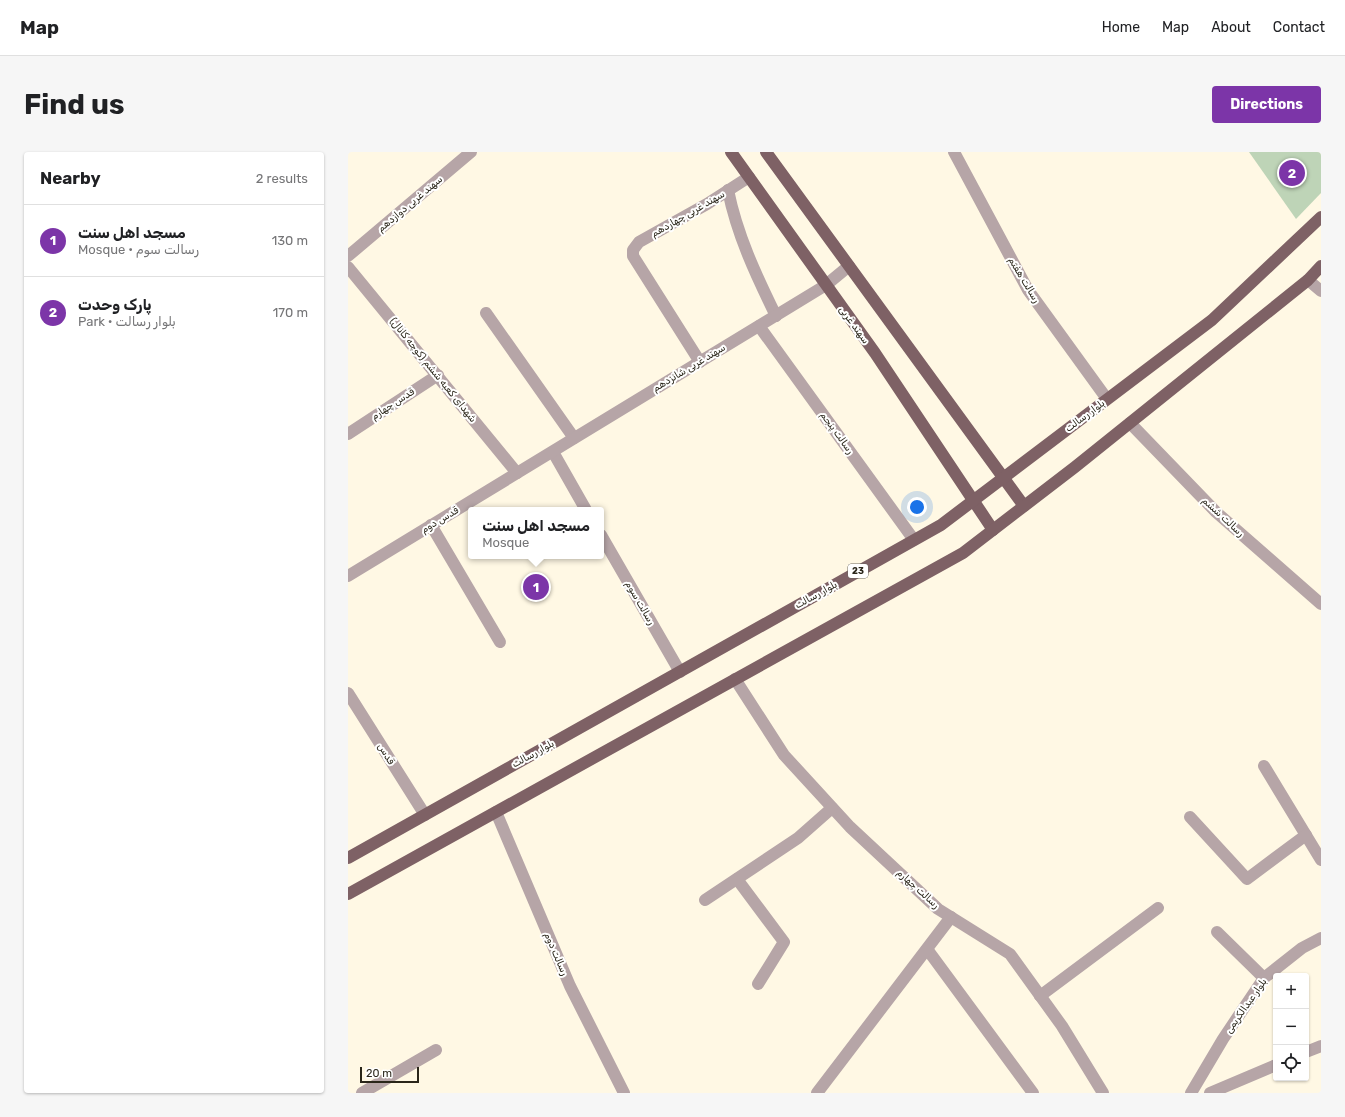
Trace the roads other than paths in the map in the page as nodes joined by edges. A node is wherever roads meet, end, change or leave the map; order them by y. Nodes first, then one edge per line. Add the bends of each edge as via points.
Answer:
1 (471, 152) edge
2 (731, 152) edge
3 (766, 152) edge
4 (954, 152) edge
5 (749, 177) junction
6 (728, 190) junction
7 (1321, 218) edge
8 (348, 256) edge
9 (849, 266) junction
10 (1321, 266) edge
11 (348, 267) edge
12 (1308, 280) junction
13 (826, 285) junction
14 (1321, 291) edge
15 (486, 313) dead end
16 (776, 316) junction
17 (759, 326) junction
18 (700, 362) junction
19 (438, 375) junction
20 (1107, 399) junction
21 (1130, 423) junction
22 (348, 434) edge
23 (574, 438) junction
24 (553, 452) junction
25 (518, 473) junction
26 (1003, 478) junction
27 (973, 501) junction
28 (1024, 506) junction
29 (584, 507) edge
30 (431, 525) junction
31 (992, 530) junction
32 (604, 540) edge
33 (914, 540) junction
34 (348, 576) edge
35 (1321, 604) edge
36 (500, 642) dead end
37 (680, 672) junction
38 (735, 679) junction
39 (348, 693) edge
40 (1264, 766) dead end
41 (832, 808) junction
42 (496, 812) junction
43 (425, 815) junction
44 (1190, 817) dead end
45 (1306, 835) junction
46 (348, 858) edge
47 (1321, 860) edge
48 (737, 879) junction
49 (348, 894) edge
50 (705, 900) dead end
51 (1158, 908) dead end
52 (951, 917) junction
53 (1217, 932) dead end
54 (1321, 938) edge
55 (927, 949) junction
56 (1264, 978) junction
57 (758, 984) dead end
58 (1040, 996) junction
59 (1321, 1046) edge
60 (436, 1050) dead end
61 (1309, 1051) edge
62 (1273, 1066) edge
63 (362, 1093) edge
64 (624, 1093) edge
65 (817, 1093) edge
66 (1033, 1093) edge
67 (1102, 1093) edge
68 (1191, 1093) edge
69 (1210, 1093) edge

1 - 8 street, سهند غربی دوازدهم
2 - 5 main road, سهند غربی
3 - 9 main road
4 - 20 street, رسالت هفتم via 1028,290
5 - 6 street, سهند غربی چهاردهم
5 - 13 main road, سهند غربی
6 - 16 street via 740,235
6 - 18 street, سهند غربی چهاردهم via 639,242 633,250 633,256
7 - 20 main road, بلوار رسالت / 23 via 1212,320
9 - 13 street, سهند غربی شانزدهم
9 - 26 main road
10 - 12 main road
11 - 19 street, شهدای کعبه ششم (کوچه کانال)
12 - 14 street
12 - 21 main road
13 - 16 street, سهند غربی شانزدهم
13 - 27 main road, سهند غربی via 875,353
15 - 23 street
16 - 17 street, سهند غربی شانزدهم
17 - 18 street, سهند غربی شانزدهم
17 - 33 street, رسالت پنجم
18 - 23 street, سهند غربی شانزدهم
19 - 22 street, قدس چهارم
19 - 25 street, شهدای کعبه ششم (کوچه کانال)
20 - 26 main road, بلوار رسالت / 23
21 - 28 main road
21 - 35 street, رسالت ششم via 1216,512
23 - 24 street, سهند غربی شانزدهم
24 - 25 street, قدس دوم
24 - 29 street
25 - 30 street, قدس دوم
26 - 27 main road, بلوار رسالت / 23
26 - 28 main road
27 - 31 main road, سهند غربی
27 - 33 main road, بلوار رسالت / 23 via 941,525
28 - 31 main road
30 - 34 street, قدس دوم
30 - 36 street
31 - 38 main road via 963,553
32 - 37 street, رسالت سوم
33 - 37 main road, بلوار رسالت / 23
37 - 43 main road, بلوار رسالت / 23
38 - 41 street, رسالت چهارم via 784,755
38 - 42 main road
39 - 43 street, قدس
40 - 45 street
41 - 48 street via 798,838
41 - 52 street, رسالت چهارم via 938,909
42 - 49 main road
42 - 64 street, رسالت دوم via 570,986
43 - 46 main road, بلوار رسالت / 23
44 - 45 street via 1247,879
45 - 47 street
48 - 50 street
48 - 57 street via 784,942
51 - 58 street
52 - 55 street
52 - 58 street, رسالت چهارم via 1010,954
53 - 56 street
54 - 56 street, بلوار عبدالکریمی via 1302,948
55 - 65 street
55 - 66 street
56 - 68 street, بلوار عبدالکریمی
58 - 67 street, رسالت چهارم via 1062,1026
59 - 61 street
60 - 63 street
62 - 69 street

